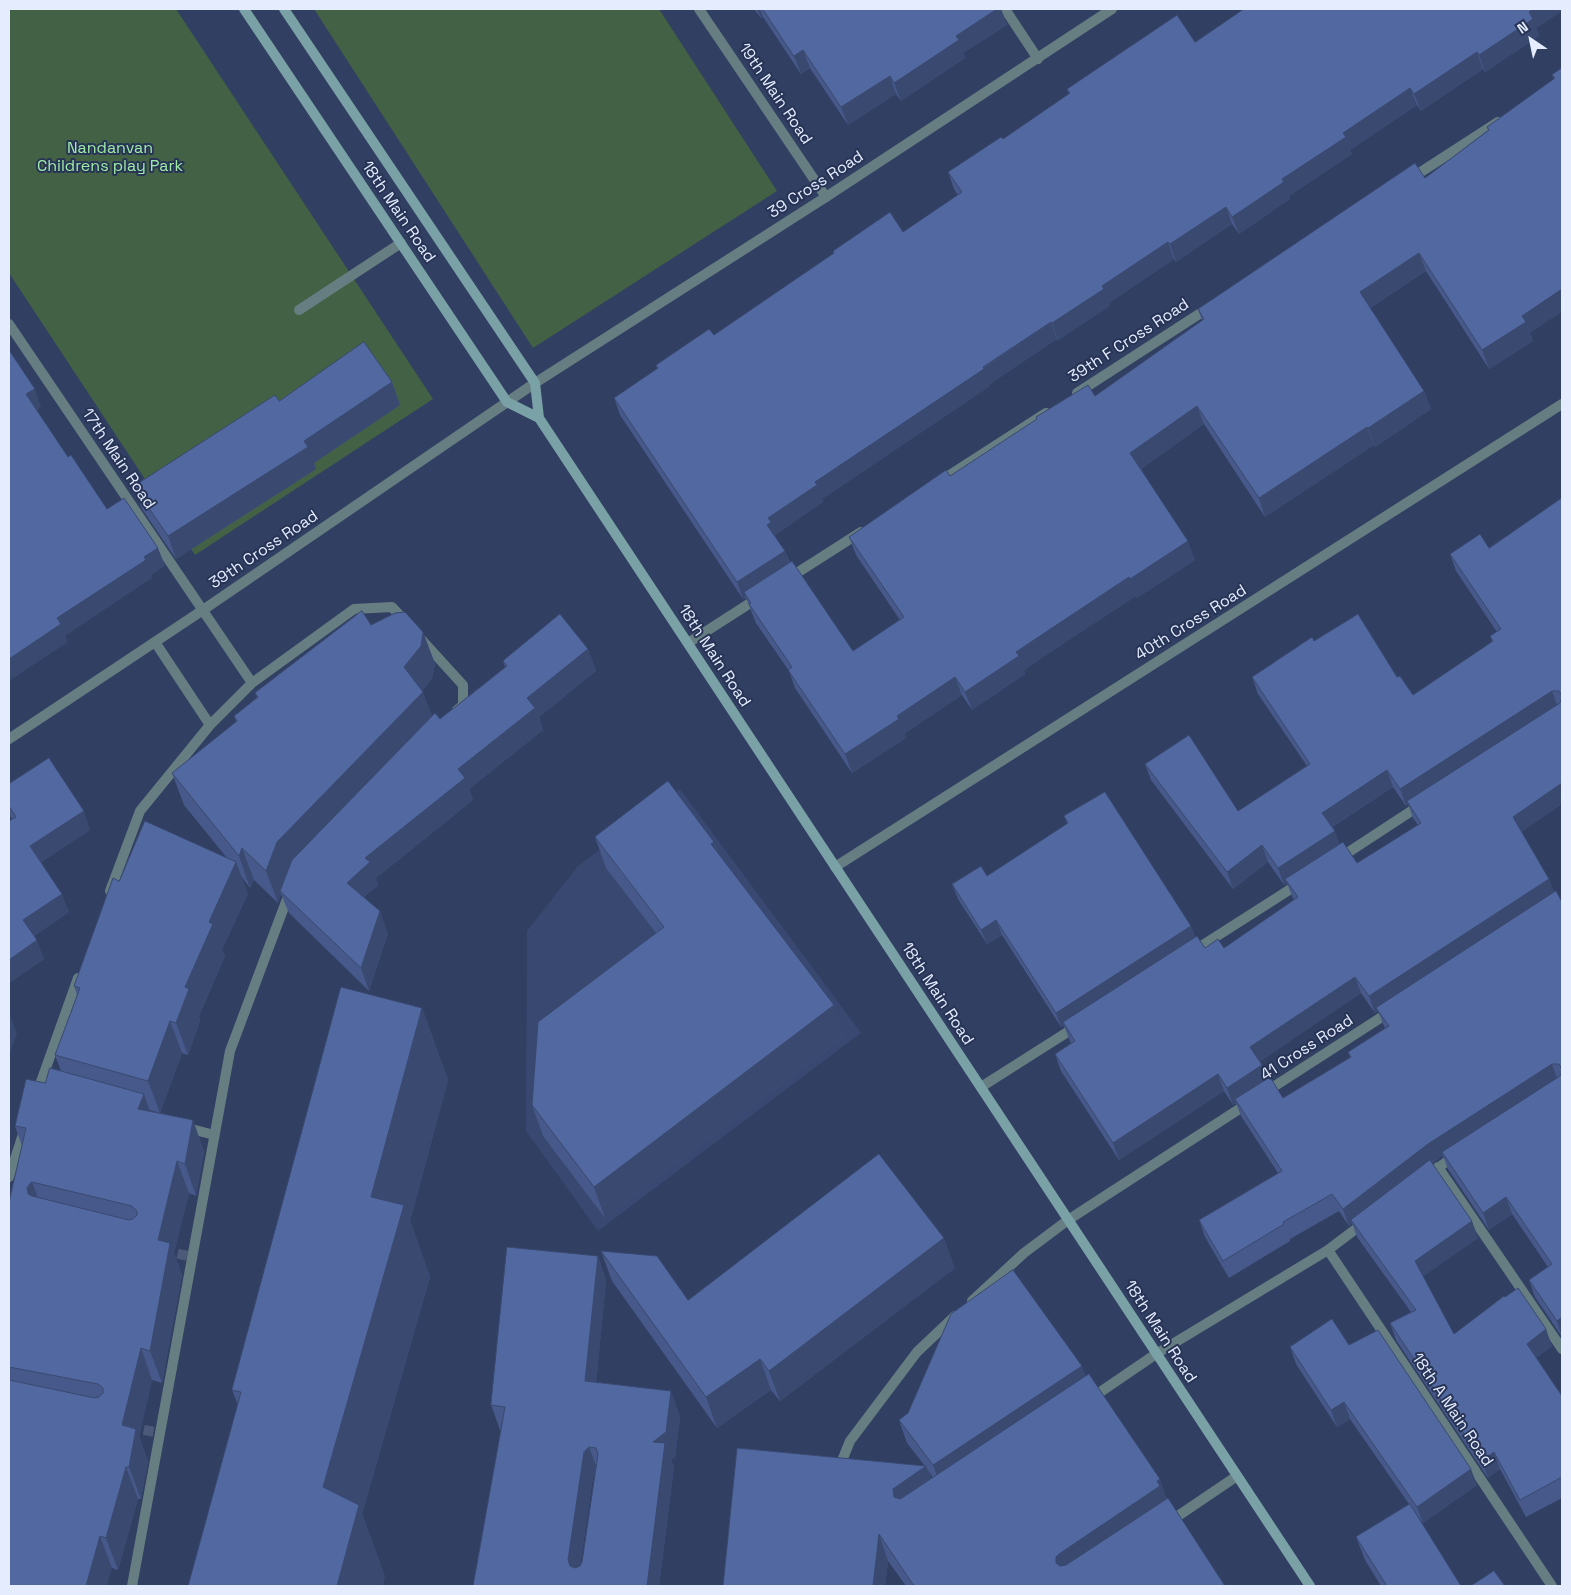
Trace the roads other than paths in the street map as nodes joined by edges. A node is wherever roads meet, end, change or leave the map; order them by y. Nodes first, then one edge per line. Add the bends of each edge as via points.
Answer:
1 (244, 9) edge
2 (284, 9) edge
3 (699, 9) edge
4 (1005, 9) edge
5 (1112, 9) edge
6 (1038, 59) junction
7 (1504, 118) edge
8 (1404, 183) edge
9 (826, 197) junction
10 (401, 242) junction
11 (1220, 301) edge
12 (299, 310) dead end
13 (9, 324) edge
14 (534, 383) junction
15 (1069, 398) edge
16 (507, 402) junction
17 (1562, 404) edge
18 (1053, 408) edge
19 (539, 418) junction
20 (927, 489) edge
21 (869, 527) edge
22 (203, 610) junction
23 (154, 642) junction
24 (688, 643) junction
25 (252, 683) junction
26 (449, 719) edge
27 (210, 725) junction
28 (9, 739) edge
29 (1428, 801) edge
30 (1327, 865) edge
31 (835, 867) junction
32 (1310, 876) edge
33 (294, 879) edge
34 (106, 903) edge
35 (1184, 957) edge
36 (82, 967) edge
37 (1404, 1003) edge
38 (1084, 1022) edge
39 (981, 1088) junction
40 (177, 1125) edge
41 (214, 1135) junction
42 (1463, 1151) edge
43 (1438, 1167) junction
44 (9, 1177) edge
45 (1415, 1184) edge
46 (1375, 1214) edge
47 (1068, 1220) junction
48 (1328, 1250) junction
49 (1562, 1349) edge
50 (1156, 1354) junction
51 (1079, 1406) edge
52 (839, 1468) edge
53 (1237, 1476) junction
54 (1160, 1528) edge
55 (132, 1586) edge
56 (1310, 1586) edge
57 (1552, 1586) edge

1 - 10 main road, 18th Main Road
2 - 14 main road, 18th Main Road
3 - 9 street, 19th Main Road
4 - 6 street
5 - 6 street, 39 Cross Road
6 - 9 street, 39 Cross Road
7 - 8 street
9 - 14 street, 39 Cross Road
10 - 12 street
10 - 16 main road, 18th Main Road
11 - 15 street, 39th F Cross Road
13 - 22 street, 17th Main Road
14 - 16 street, 39th Cross Road
14 - 19 main road, 18th Main Road
16 - 19 main road, 18th Main Road
16 - 22 street, 39th Cross Road
17 - 31 street, 40th Cross Road
18 - 20 street
19 - 24 main road, 18th Main Road
21 - 24 street
22 - 23 street, 39th Cross Road
22 - 25 street, 17th Main Road
23 - 27 street
23 - 28 street, 39th Cross Road
24 - 31 main road, 18th Main Road
25 - 26 street via 354,609 392,607 463,685 463,705
25 - 27 street
27 - 34 street via 140,810
29 - 30 street
31 - 39 main road, 18th Main Road
32 - 35 street
33 - 41 street via 230,1051
36 - 44 street via 43,1088 31,1110
37 - 47 street, 41 Cross Road
38 - 39 street
39 - 47 main road, 18th Main Road
40 - 41 street
41 - 55 street
42 - 43 street
43 - 45 street
43 - 49 street
46 - 48 street
47 - 50 main road, 18th Main Road
47 - 52 street, 41 Cross Road via 1024,1253 917,1352 850,1441
48 - 50 street
48 - 57 street, 18th A Main Road
50 - 51 street
50 - 53 main road, 18th Main Road
53 - 54 street
53 - 56 main road, 18th Main Road

